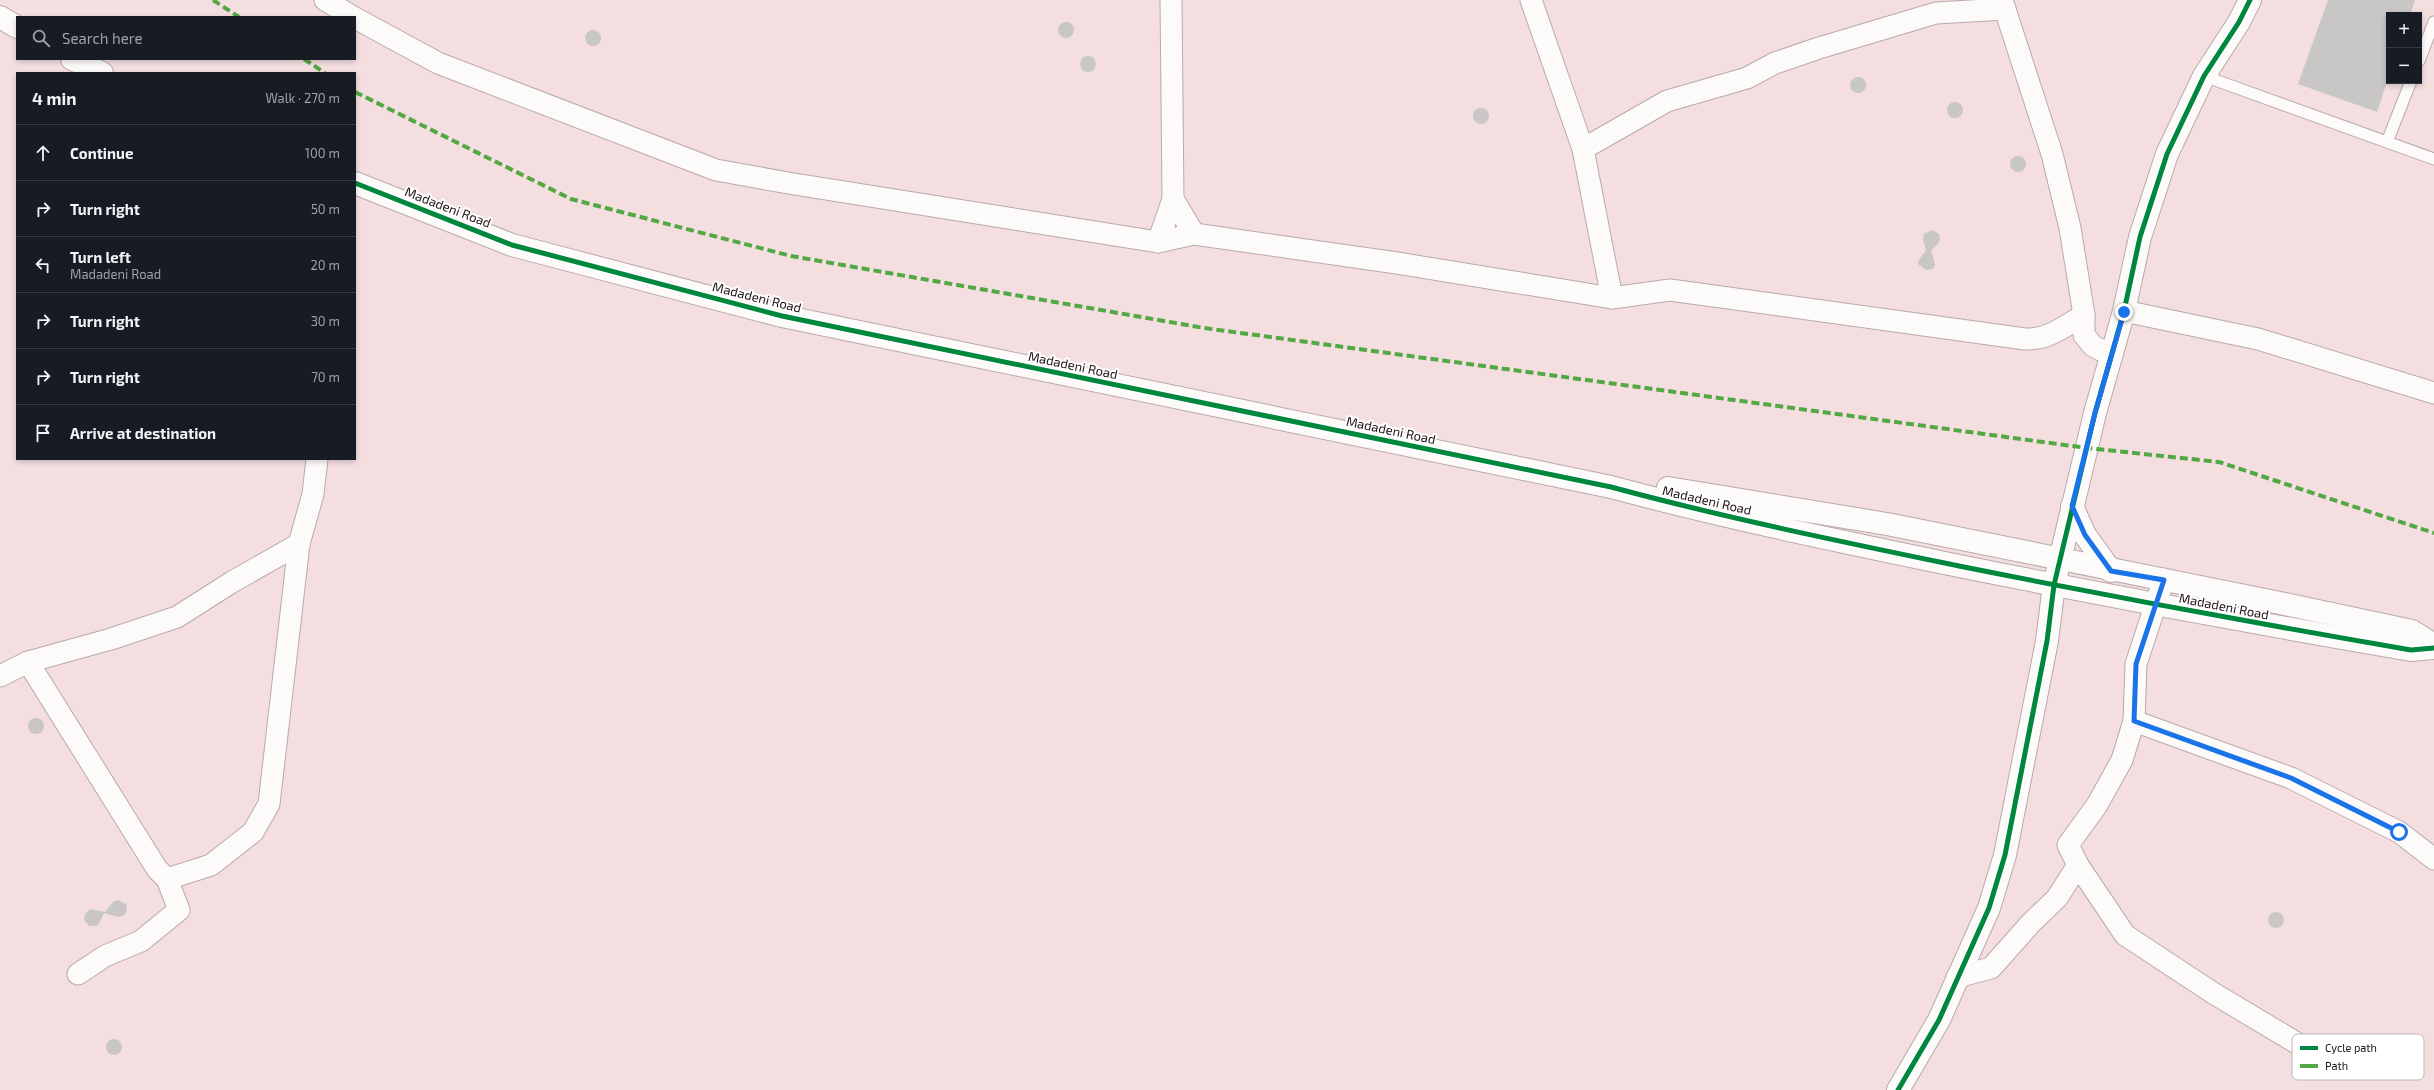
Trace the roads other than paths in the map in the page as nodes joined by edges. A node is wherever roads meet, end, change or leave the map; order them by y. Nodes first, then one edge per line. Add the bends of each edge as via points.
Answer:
1 (325, 0) edge
2 (1171, 0) edge
3 (1531, 0) edge
4 (2250, 0) edge
5 (2003, 4) edge
6 (351, 16) edge
7 (0, 17) edge
8 (356, 19) edge
9 (2434, 22) edge
10 (16, 26) edge
11 (2422, 53) edge
12 (74, 60) edge
13 (100, 72) edge
14 (2204, 76) junction
15 (2410, 84) edge
16 (2387, 142) junction
17 (1583, 149) junction
18 (2434, 158) edge
19 (356, 183) edge
20 (1172, 199) junction
21 (1194, 234) junction
22 (1158, 242) junction
23 (1612, 298) junction
24 (2124, 312) junction
25 (2084, 315) junction
26 (2111, 355) junction
27 (2434, 393) edge
28 (317, 460) edge
29 (1611, 487) junction
30 (2072, 506) junction
31 (299, 544) junction
32 (2060, 559) junction
33 (2111, 571) junction
34 (2164, 580) junction
35 (2054, 585) junction
36 (2156, 604) junction
37 (2434, 647) edge
38 (28, 662) junction
39 (0, 676) edge
40 (2134, 721) junction
41 (2434, 859) edge
42 (2078, 865) junction
43 (167, 879) junction
44 (78, 974) dead end
45 (1957, 977) junction
46 (2292, 1040) edge
47 (1898, 1090) edge

1 - 6 street
2 - 20 street
3 - 17 street
4 - 14 street via 2240,22
5 - 17 street via 1936,12 1775,63 1736,82 1667,101
5 - 25 street via 2052,154 2070,228
7 - 10 street
8 - 22 street via 438,63 716,170 788,184
9 - 11 lane
12 - 13 street
14 - 16 lane
14 - 24 street via 2167,154 2140,237
15 - 16 lane
16 - 18 lane
17 - 23 street
19 - 29 street, Madadeni Road via 512,245 782,316
20 - 21 street
20 - 22 street
21 - 22 street
21 - 23 street via 1397,263
23 - 25 street via 1670,290 2025,340 2047,337
24 - 26 street
24 - 27 street via 2258,339
25 - 26 street via 2084,335 2093,346
26 - 30 street
28 - 31 street via 313,494
29 - 32 street, Madadeni Road via 1675,490 1887,524
29 - 35 street, Madadeni Road via 1664,502
30 - 32 street
30 - 33 street via 2085,535
31 - 38 street via 177,617
31 - 43 street via 269,804 253,832 211,865
32 - 33 street, Madadeni Road
32 - 35 street
33 - 34 street, Madadeni Road
34 - 36 street
34 - 37 street, Madadeni Road via 2412,631
35 - 36 street, Madadeni Road
35 - 45 street via 2047,641 2005,854 1989,908
36 - 37 street, Madadeni Road via 2411,650
36 - 40 street via 2136,664
38 - 39 street
38 - 43 street via 157,869
40 - 41 street via 2291,778 2399,832
40 - 42 street via 2122,760 2111,783 2068,845
42 - 45 street via 2057,898 2031,922 1991,968
42 - 46 street via 2125,935 2213,993
43 - 44 street via 178,910 141,941 105,956
45 - 47 street via 1939,1020

